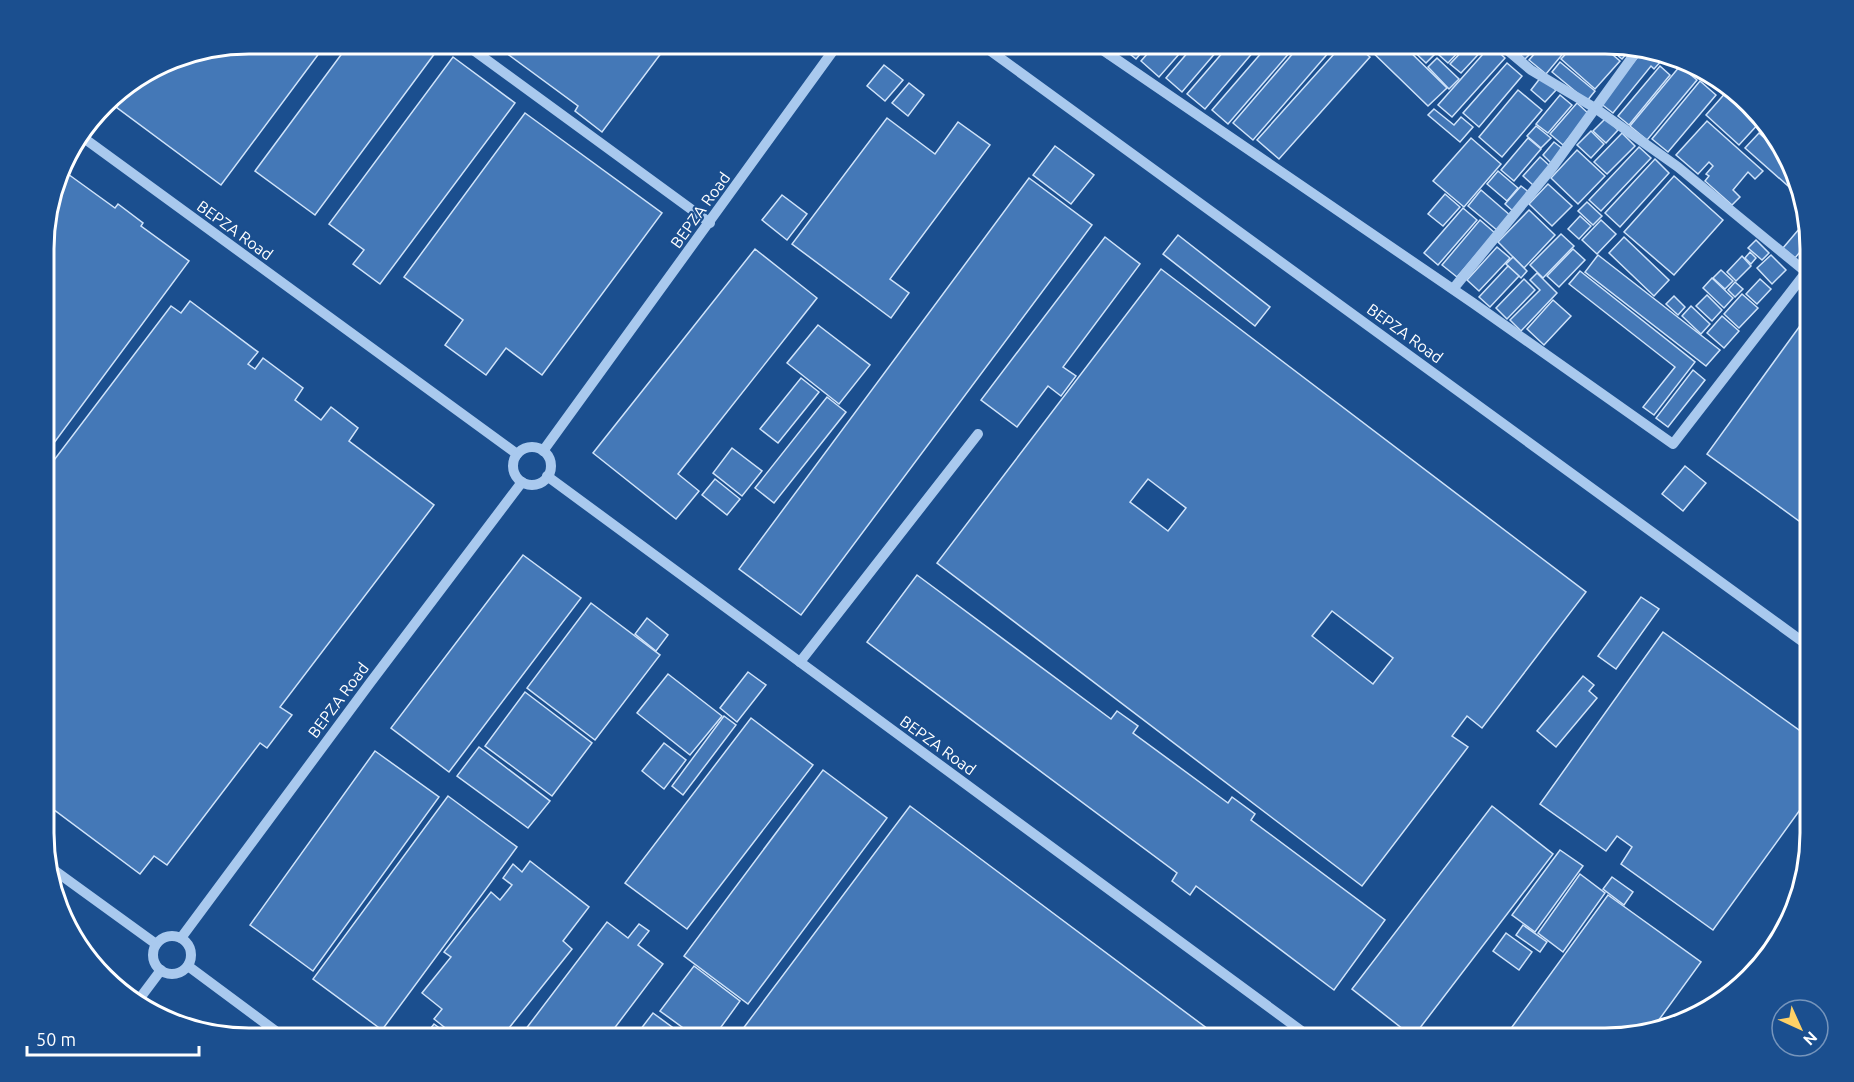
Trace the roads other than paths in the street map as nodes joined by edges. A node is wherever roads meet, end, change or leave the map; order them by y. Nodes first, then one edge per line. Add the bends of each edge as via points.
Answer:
1 (479, 54) edge
2 (831, 54) edge
3 (995, 54) edge
4 (1109, 54) edge
5 (1512, 54) edge
6 (1633, 56) edge
7 (1595, 108) junction
8 (87, 141) edge
9 (710, 222) junction
10 (1800, 263) edge
11 (1800, 279) edge
12 (1453, 289) junction
13 (978, 434) dead end
14 (543, 451) junction
15 (517, 454) junction
16 (547, 476) junction
17 (522, 482) junction
18 (1800, 640) edge
19 (800, 662) junction
20 (59, 873) edge
21 (181, 938) junction
22 (156, 944) junction
23 (188, 966) junction
24 (161, 970) junction
25 (142, 996) edge
26 (272, 1028) edge
27 (1297, 1028) edge

1 - 9 street
2 - 9 street, BEPZA Road
3 - 18 street, BEPZA Road
4 - 12 street
5 - 7 street via 1531,70
6 - 7 street
7 - 10 street
7 - 12 street via 1552,168
8 - 15 street, BEPZA Road
9 - 14 street, BEPZA Road
11 - 12 street via 1673,444
13 - 19 street
14 - 15 street via 528,447
14 - 16 street via 549,459
15 - 17 street via 513,466
16 - 17 street via 535,484
16 - 19 street, BEPZA Road
17 - 21 street, BEPZA Road
19 - 27 street, BEPZA Road
20 - 22 street
21 - 22 street via 168,936
21 - 23 street via 190,947
22 - 24 street via 154,962
23 - 24 street via 176,974
23 - 26 street
24 - 25 street

